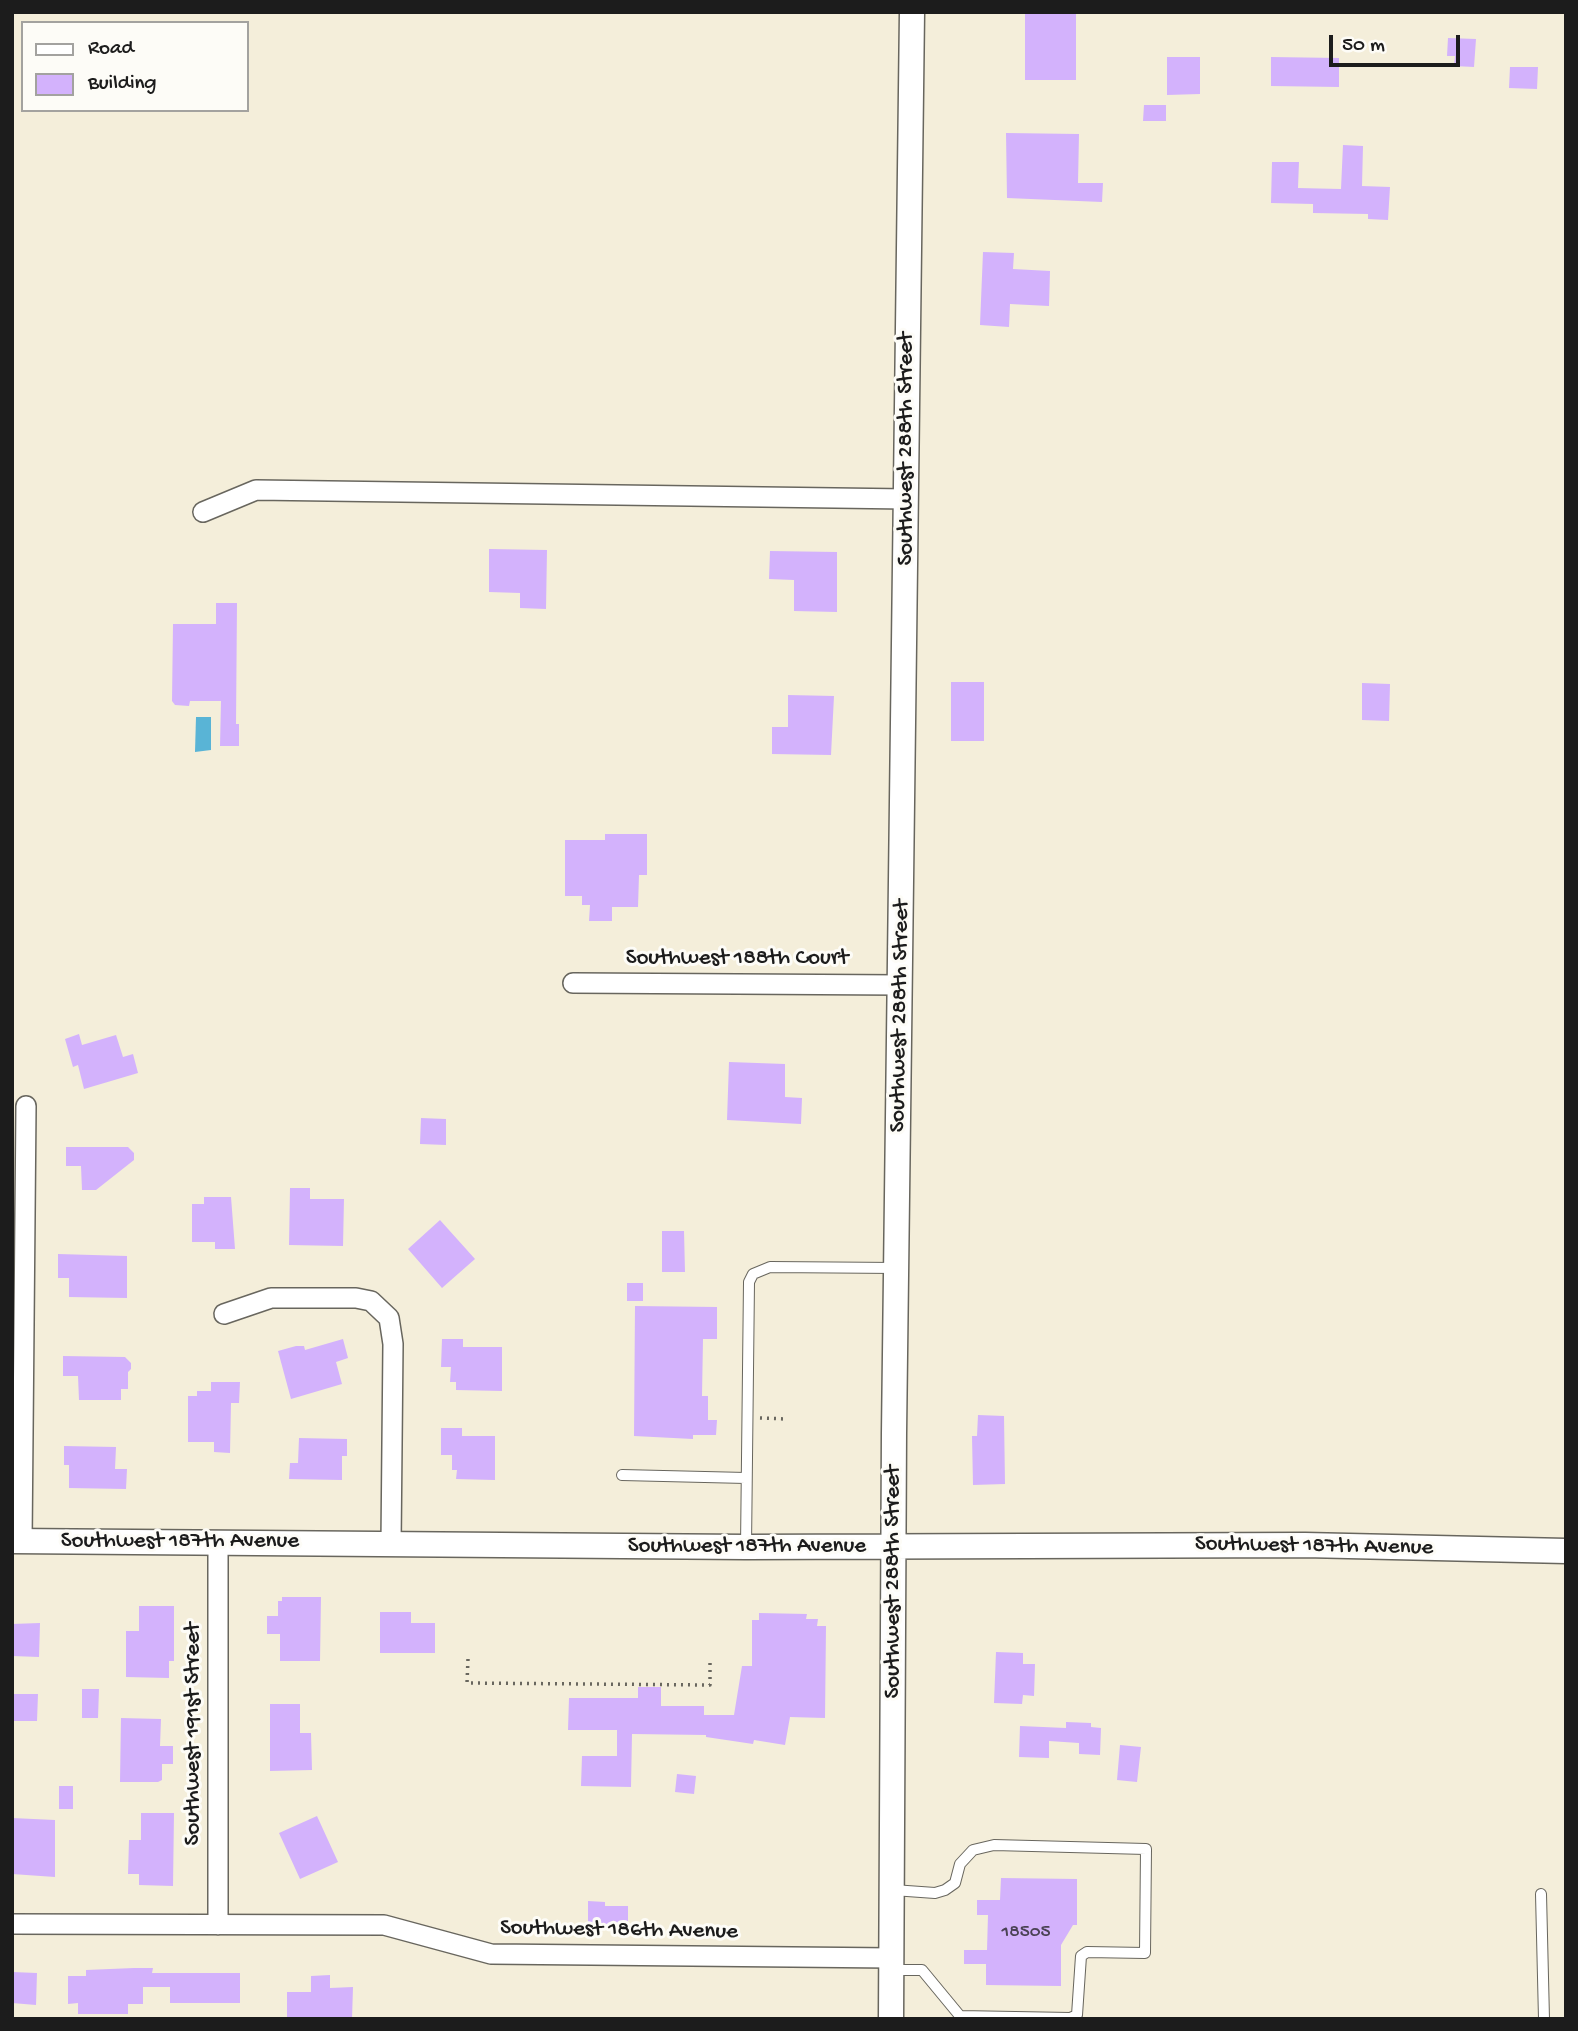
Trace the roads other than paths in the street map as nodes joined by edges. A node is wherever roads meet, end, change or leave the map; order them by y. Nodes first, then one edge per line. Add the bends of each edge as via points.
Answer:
1 (912, 12) edge
2 (907, 499) junction
3 (203, 512) dead end
4 (573, 983) dead end
5 (901, 985) junction
6 (26, 1106) dead end
7 (897, 1268) junction
8 (224, 1314) dead end
9 (622, 1475) dead end
10 (746, 1478) junction
11 (17, 1541) edge
12 (218, 1543) junction
13 (391, 1544) junction
14 (746, 1547) junction
15 (895, 1547) junction
16 (1566, 1551) edge
17 (893, 1890) junction
18 (1541, 1894) dead end
19 (12, 1924) edge
20 (218, 1925) junction
21 (892, 1964) junction
22 (891, 2019) edge
23 (1544, 2019) edge

1 - 2 street, Southwest 288th Street
2 - 3 street via 256,491
2 - 5 street, Southwest 288th Street
4 - 5 street, Southwest 188th Court
5 - 7 street, Southwest 288th Street
6 - 11 street
7 - 10 lane via 770,1267 753,1274 749,1282
7 - 15 street, Southwest 288th Street
8 - 13 street via 271,1298 349,1297 371,1301 389,1318 393,1344
9 - 10 lane
10 - 14 lane
11 - 12 street, Southwest 187th Avenue
12 - 13 street, Southwest 187th Avenue
12 - 20 street, Southwest 191st Street
13 - 14 street, Southwest 187th Avenue
14 - 15 street, Southwest 187th Avenue
15 - 16 street, Southwest 187th Avenue via 1305,1545
15 - 17 street, Southwest 288th Street
17 - 21 street, Southwest 288th Street
17 - 21 lane via 944,1890 955,1883 960,1864 972,1850 995,1845 1146,1849 1145,1953 1087,1952 1081,1956 1077,2015 960,2016 922,1970
18 - 23 lane
19 - 20 street, Southwest 186th Avenue
20 - 21 street, Southwest 186th Avenue via 384,1926 491,1954
21 - 22 street, Southwest 288th Street

